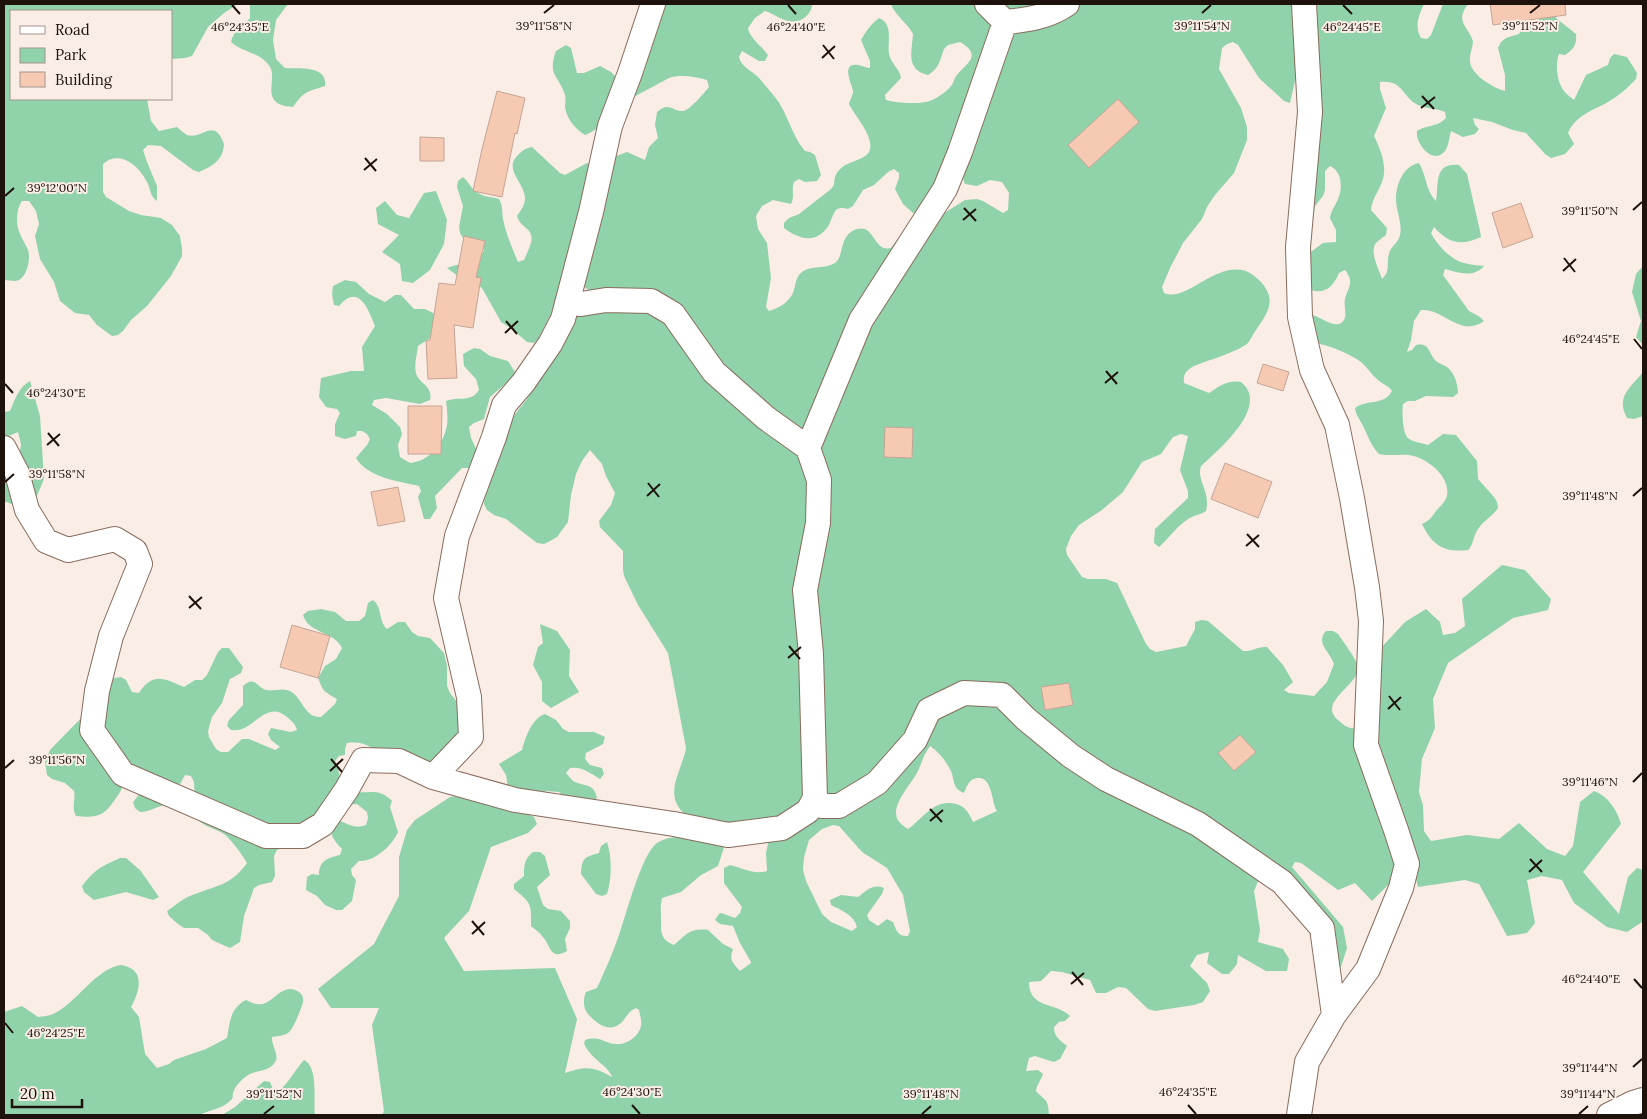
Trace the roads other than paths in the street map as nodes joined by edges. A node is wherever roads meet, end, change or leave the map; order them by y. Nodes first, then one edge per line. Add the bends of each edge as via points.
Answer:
1 (653, 4) edge
2 (987, 4) edge
3 (1067, 4) edge
4 (1304, 4) edge
5 (1004, 22) junction
6 (567, 303) junction
7 (4, 448) edge
8 (808, 448) junction
9 (433, 777) junction
10 (815, 798) junction
11 (1334, 1015) junction
12 (1643, 1100) edge
13 (1299, 1115) edge
14 (1609, 1115) edge

1 - 6 street via 610,126
2 - 5 street
3 - 5 street via 1035,19
4 - 11 street via 1310,112 1298,248 1300,317 1312,370 1337,425 1367,587 1371,621 1366,746 1407,864 1401,888 1368,969
5 - 8 street via 945,189 861,320
6 - 8 street via 651,301 673,314 714,372 766,418
6 - 9 street via 563,320 550,344 504,405 457,536 446,598 470,697 471,737
7 - 9 street via 17,473 27,510 46,541 68,550 115,539 135,551 140,564 111,636 92,730 123,774 266,836 303,836 323,824 363,760 398,762
8 - 10 street via 819,480 818,523 805,590 811,654
9 - 10 street via 515,800 728,835 782,828 808,811
10 - 11 street via 822,806 839,806 877,784 915,740 929,710 964,692 1002,695 1071,756 1106,779 1198,824 1282,882 1322,928
11 - 13 street via 1306,1062
12 - 14 street

